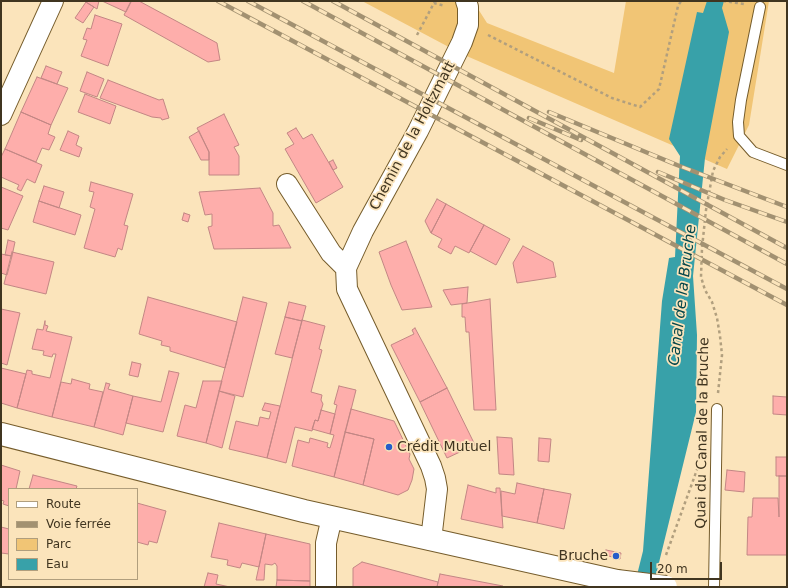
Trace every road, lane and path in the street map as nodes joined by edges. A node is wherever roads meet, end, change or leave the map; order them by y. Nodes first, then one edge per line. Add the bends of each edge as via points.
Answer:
1 (53, 1) edge
2 (466, 1) edge
3 (681, 1) edge
4 (723, 1) edge
5 (728, 2) edge
6 (760, 7) dead end
7 (428, 14) dead end
8 (468, 25) junction
9 (417, 35) dead end
10 (1, 115) edge
11 (739, 136) junction
12 (787, 165) edge
13 (287, 184) dead end
14 (346, 268) junction
15 (717, 409) joint
16 (1, 434) edge
17 (700, 460) dead end
18 (332, 517) junction
19 (431, 540) junction
20 (666, 555) dead end
21 (326, 587) edge
22 (666, 587) edge
23 (714, 587) edge

1 - 10 street
2 - 8 street, Chemin de la Holtzmatt
3 - 8 path via 659,89 640,107 612,98
4 - 5 path
6 - 11 lane via 741,100
7 - 9 path
8 - 14 street, Chemin de la Holtzmatt via 454,60
11 - 12 lane via 753,152
11 - 15 path, Quai du Canal de la Bruche via 720,157 713,171 702,248 701,277 717,318 722,355
13 - 14 street via 331,253
14 - 19 street via 348,289 435,478 437,489
15 - 23 lane, Quai du Canal de la Bruche
16 - 18 main road
17 - 20 path
18 - 19 main road
18 - 21 street via 326,543
19 - 22 main road, bridge via 617,581

